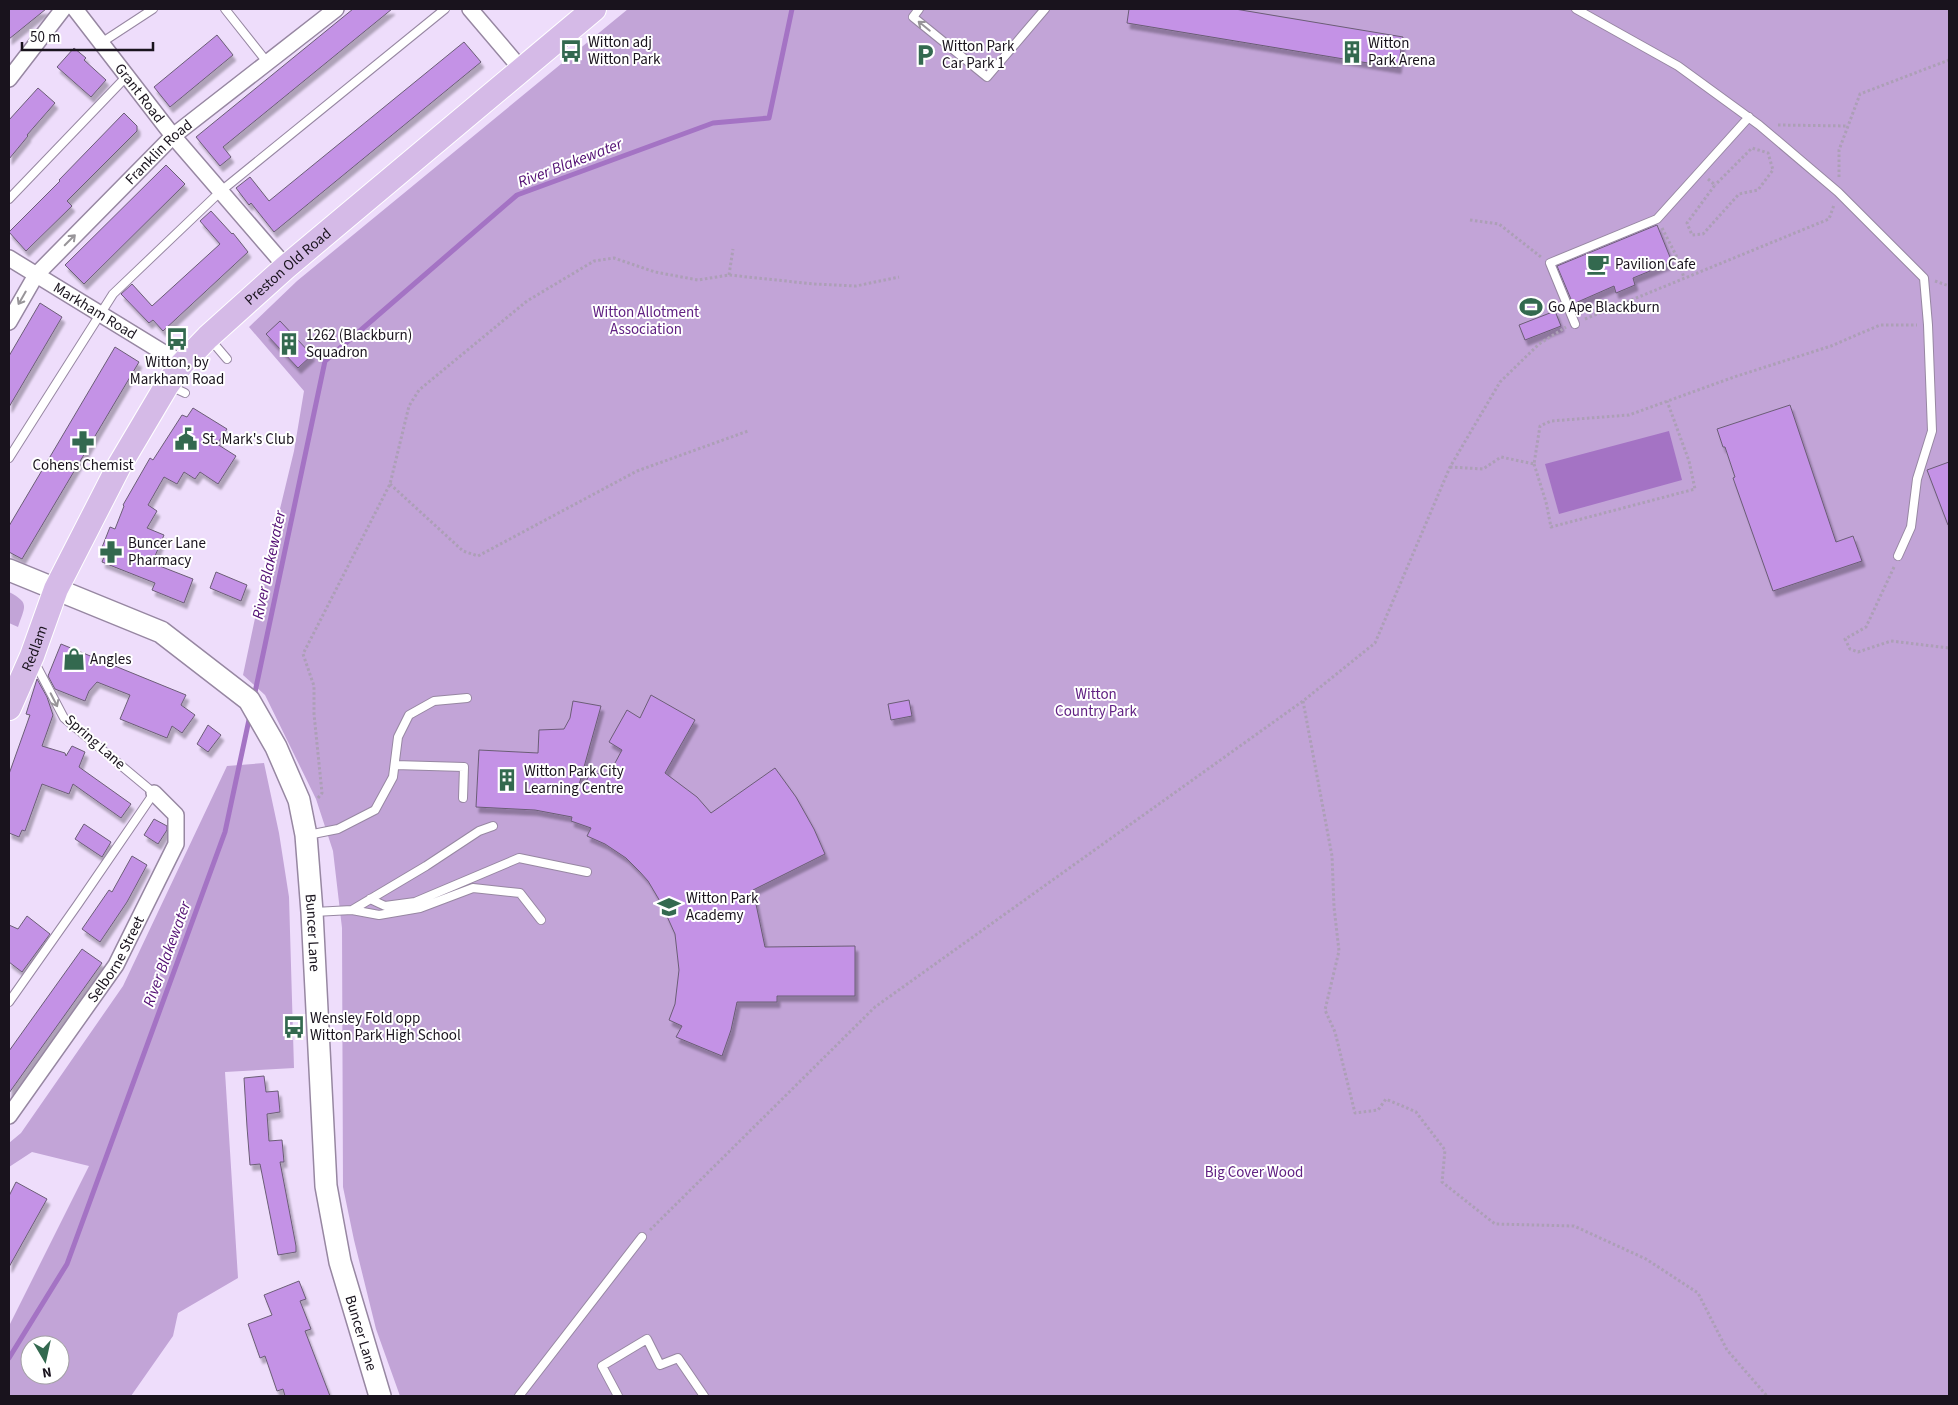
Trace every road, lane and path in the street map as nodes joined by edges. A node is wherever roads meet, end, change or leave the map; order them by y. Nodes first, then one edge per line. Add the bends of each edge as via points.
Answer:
1 (63, 9) edge
2 (75, 9) edge
3 (153, 9) edge
4 (225, 9) edge
5 (336, 9) edge
6 (445, 9) edge
7 (470, 9) edge
8 (594, 9) edge
9 (919, 9) edge
10 (1045, 9) edge
11 (1576, 9) edge
12 (101, 43) junction
13 (1949, 60) edge
14 (267, 62) junction
15 (522, 70) junction
16 (127, 76) junction
17 (9, 79) edge
18 (1749, 117) junction
19 (1759, 125) junction
20 (1847, 126) junction
21 (173, 136) junction
22 (1700, 172) junction
23 (1715, 184) junction
24 (221, 191) junction
25 (1838, 192) junction
26 (9, 199) edge
27 (1657, 218) junction
28 (1470, 220) dead end
29 (734, 249) dead end
30 (9, 258) edge
31 (1550, 263) junction
32 (286, 267) junction
33 (36, 275) junction
34 (729, 275) junction
35 (898, 277) dead end
36 (1684, 278) junction
37 (100, 315) junction
38 (9, 322) edge
39 (1575, 324) junction
40 (1928, 325) junction
41 (208, 337) junction
42 (227, 359) dead end
43 (182, 364) junction
44 (1667, 401) junction
45 (748, 431) dead end
46 (9, 458) edge
47 (1534, 464) junction
48 (1450, 468) junction
49 (390, 484) junction
50 (1898, 556) joint
51 (9, 570) edge
52 (56, 589) junction
53 (1949, 648) edge
54 (32, 656) junction
55 (467, 698) dead end
56 (1303, 701) junction
57 (9, 708) edge
58 (395, 766) junction
59 (154, 793) junction
60 (463, 798) dead end
61 (304, 825) junction
62 (493, 826) dead end
63 (587, 872) dead end
64 (370, 899) junction
65 (352, 910) junction
66 (312, 912) junction
67 (541, 920) dead end
68 (9, 1002) edge
69 (9, 1116) edge
70 (642, 1237) joint
71 (380, 1396) edge
72 (519, 1396) edge
73 (618, 1396) edge
74 (704, 1396) edge
75 (1767, 1396) edge

1 - 17 street
2 - 12 street, Grant Road
3 - 12 lane
4 - 14 lane
5 - 14 street, Franklin Road
6 - 24 lane
7 - 15 street
8 - 15 main road, Preston Old Road
10 -> 9 lane via 987,77 913,17
11 - 18 lane via 1678,66
12 - 16 street, Grant Road
13 - 20 path via 1860,94
14 - 21 street, Franklin Road
15 - 32 main road, Preston Old Road
16 - 21 street, Grant Road
16 - 26 lane
18 - 19 lane
18 - 22 lane
19 - 20 path
19 - 25 lane
20 - 25 path via 1839,150
21 - 24 street, Grant Road
33 -> 21 street, Franklin Road
22 - 23 path
22 - 27 lane
23 - 23 path via 1687,222 1692,235 1703,234 1739,194 1758,190 1773,170 1768,153 1752,148
24 - 32 street, Grant Road
24 - 37 lane via 113,294
25 - 36 path via 1829,219
25 - 40 lane via 1924,278
27 - 31 lane
27 - 36 path
28 - 31 path via 1499,224
29 - 34 path
30 - 33 street, Markham Road
31 - 39 lane
32 - 41 main road, Preston Old Road
33 - 37 street, Markham Road
33 -> 38 street, Franklin Road
34 - 35 path via 856,286
34 - 49 path via 698,280 655,272 614,258 594,261 527,301 418,390 409,406
36 - 39 path
37 - 43 street, Markham Road
37 - 46 lane
39 - 48 path via 1539,344 1500,382
40 - 44 path via 1880,325 1831,346
40 - 50 lane via 1932,431 1917,479 1911,526
41 - 42 lane
41 - 43 main road, Preston Old Road
43 - 52 main road, Preston Old Road via 176,389 119,466
44 - 47 path via 1629,415 1551,422 1540,426
44 - 47 path via 1689,461 1695,489 1551,527
45 - 49 path via 637,472 478,556 463,551
47 - 48 path via 1501,457 1483,469
48 - 56 path via 1375,643
49 - 61 path via 302,654 314,686 322,793
50 - 53 path via 1866,627 1845,639 1850,649 1858,652 1891,641
51 - 52 main road
52 - 54 main road, Redlam
52 - 61 main road, Buncer Lane via 161,632 249,700 276,747 298,800
54 - 57 main road, Redlam
54 -> 59 lane, Spring Lane via 64,718
55 - 58 lane via 434,701 408,715 398,737
56 - 70 path via 875,1007
56 - 75 path via 1332,856 1339,951 1325,1010 1335,1032 1355,1113 1378,1110 1386,1098 1416,1112 1445,1150 1442,1182 1495,1224 1574,1226 1646,1258 1698,1293 1727,1350
58 - 60 lane via 464,767
58 - 61 lane via 393,777 375,810 338,829
59 - 68 lane
59 - 69 street, Selborne Street via 176,815 176,844 116,965
61 - 66 main road, Buncer Lane
62 - 64 lane
63 - 64 lane via 519,858 415,902 385,906
64 - 65 lane
65 - 66 lane
65 - 67 lane via 379,915 420,908 473,888 520,892
66 - 71 main road, Buncer Lane via 326,1186 340,1262
70 - 72 lane
73 - 74 lane via 602,1366 648,1339 660,1365 678,1358

